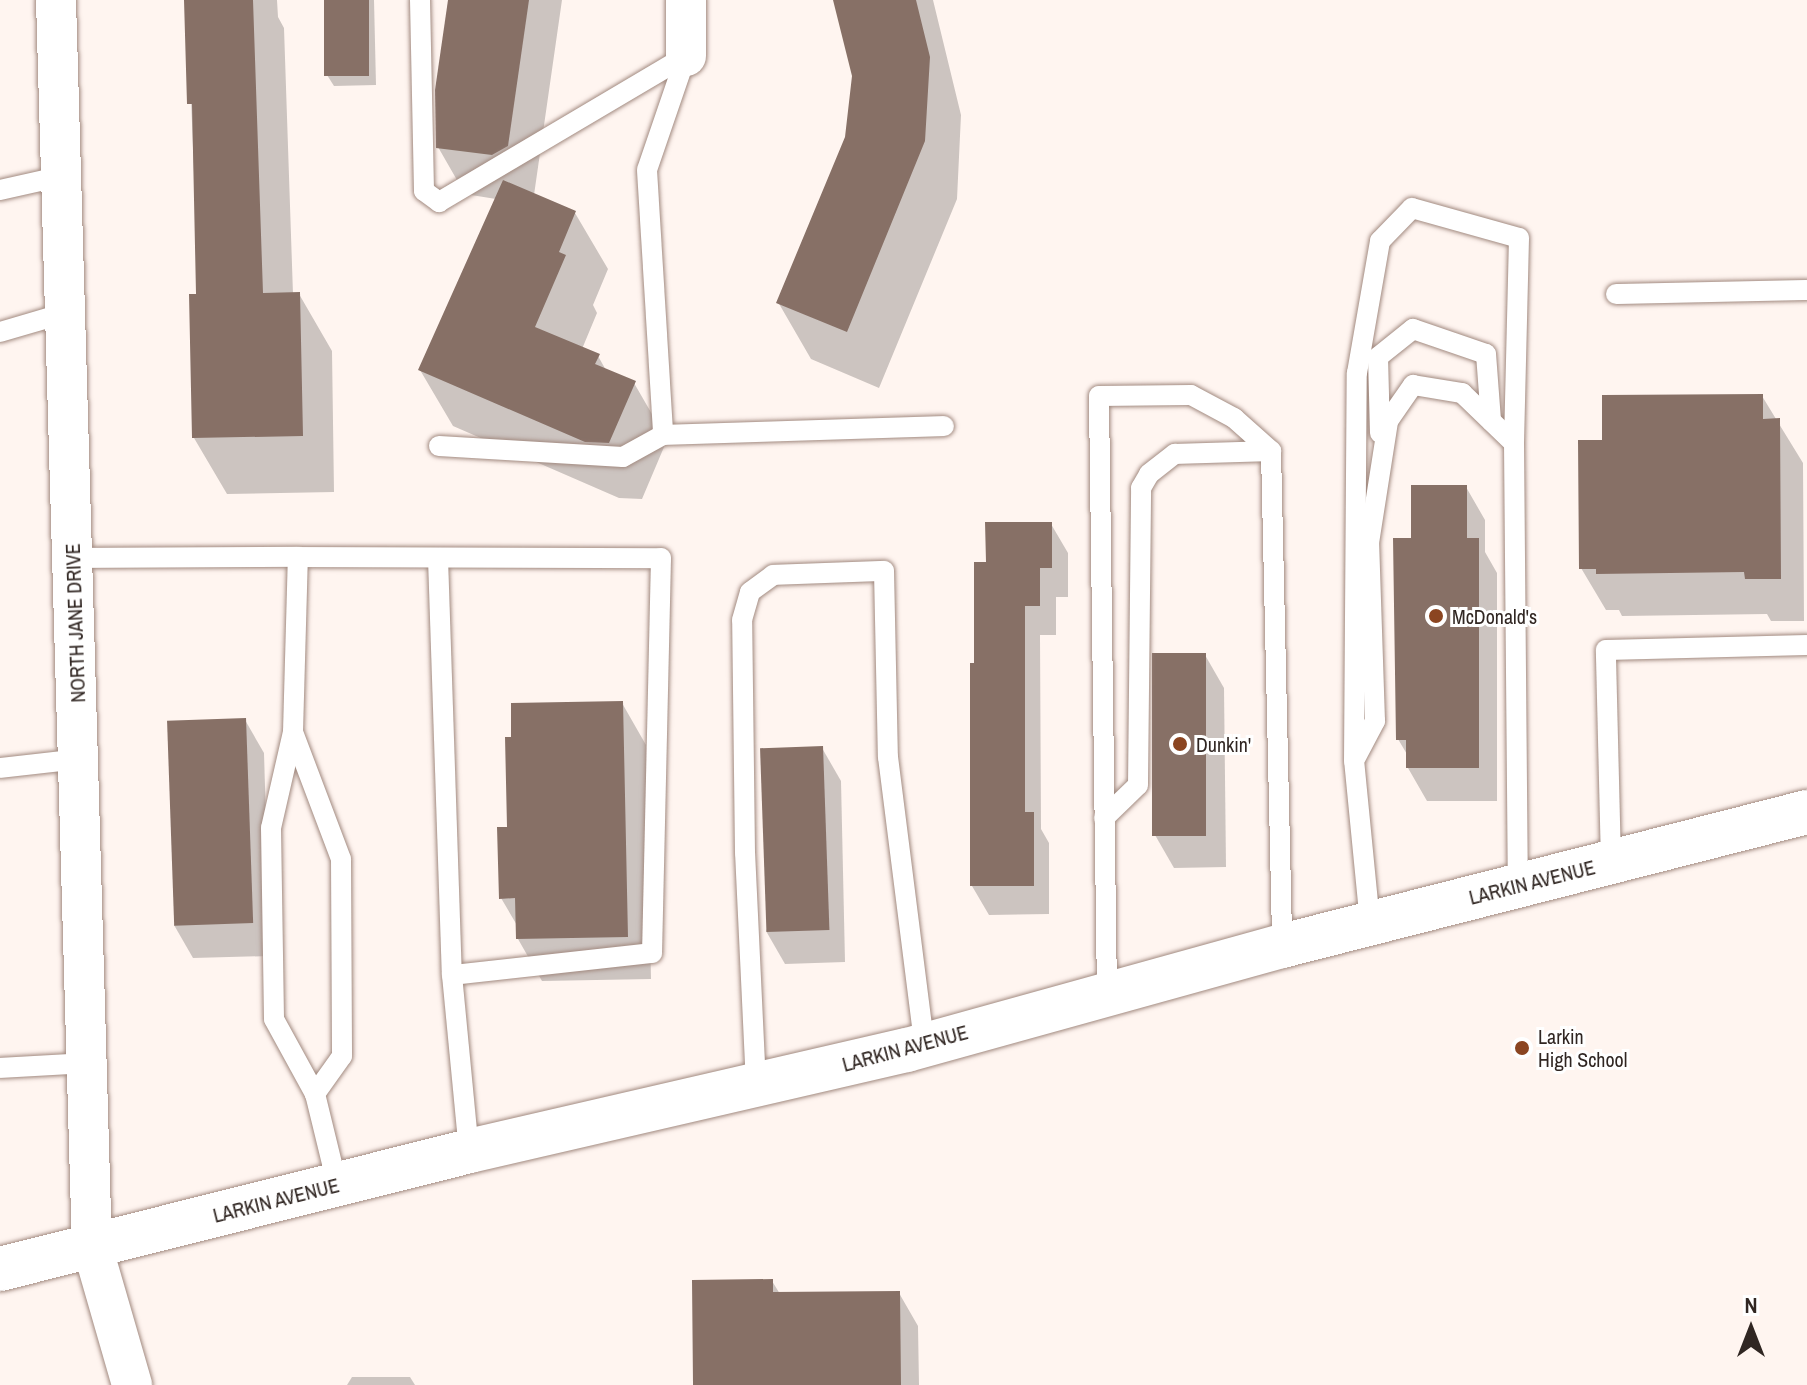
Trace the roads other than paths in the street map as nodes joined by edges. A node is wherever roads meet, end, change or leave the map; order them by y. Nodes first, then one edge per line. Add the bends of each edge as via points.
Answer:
1 (56, 0) edge
2 (420, 0) edge
3 (686, 0) edge
4 (686, 56) junction
5 (62, 176) junction
6 (0, 190) edge
7 (1807, 290) edge
8 (1616, 294) dead end
9 (65, 313) junction
10 (0, 332) edge
11 (1491, 421) junction
12 (944, 426) dead end
13 (663, 435) junction
14 (1514, 443) junction
15 (439, 446) dead end
16 (1271, 451) junction
17 (1381, 465) junction
18 (298, 557) junction
19 (73, 558) junction
20 (438, 558) junction
21 (1807, 645) edge
22 (293, 732) junction
23 (79, 759) junction
24 (1354, 761) junction
25 (0, 768) edge
26 (1807, 812) edge
27 (1104, 818) junction
28 (1611, 862) junction
29 (1518, 886) junction
30 (1370, 923) junction
31 (1282, 946) junction
32 (452, 975) junction
33 (1107, 995) junction
34 (924, 1043) junction
35 (87, 1063) junction
36 (0, 1068) edge
37 (756, 1085) junction
38 (315, 1094) junction
39 (469, 1151) junction
40 (337, 1184) junction
41 (92, 1246) junction
42 (0, 1269) edge
43 (132, 1385) edge

1 - 5 street, NORTH JANE DRIVE
2 - 4 lane via 424,191 439,202
3 - 4 street
4 - 13 lane via 647,170
5 - 6 lane
5 - 9 street, NORTH JANE DRIVE
7 - 8 lane
9 - 10 lane
9 - 19 street, NORTH JANE DRIVE
11 - 14 lane
11 - 17 lane via 1462,393 1413,385 1388,421
11 - 17 lane via 1486,354 1413,329 1378,357
12 - 13 lane
13 - 15 lane via 623,457
14 - 24 lane via 1519,238 1412,208 1380,241 1357,373
14 - 29 lane
16 - 27 lane via 1175,454 1149,474 1141,488 1138,785
16 - 27 lane via 1234,418 1191,395 1099,396
16 - 31 lane
17 - 24 lane via 1369,543 1375,721
18 - 19 lane
18 - 20 lane
18 - 22 lane
19 - 23 street, NORTH JANE DRIVE
20 - 32 lane
20 - 32 lane via 661,558 652,953
21 - 28 lane via 1606,650
22 - 38 lane via 271,828 274,1019
22 - 38 lane via 341,859 342,1056
23 - 25 lane
23 - 35 street, NORTH JANE DRIVE
24 - 30 lane
26 - 28 main road, LARKIN AVENUE
27 - 33 lane
28 - 29 main road, LARKIN AVENUE
29 - 30 main road, LARKIN AVENUE
30 - 31 main road, LARKIN AVENUE
31 - 33 main road, LARKIN AVENUE
32 - 39 lane
33 - 34 main road, LARKIN AVENUE
34 - 37 main road, LARKIN AVENUE
34 - 37 lane via 888,757 884,571 773,575 750,592 742,620 745,853
35 - 36 lane
35 - 41 street, NORTH JANE DRIVE
37 - 39 main road, LARKIN AVENUE
38 - 40 lane
39 - 40 main road, LARKIN AVENUE
40 - 41 main road, LARKIN AVENUE
41 - 42 main road, LARKIN AVENUE
41 - 43 street, NORTH JANE DRIVE

